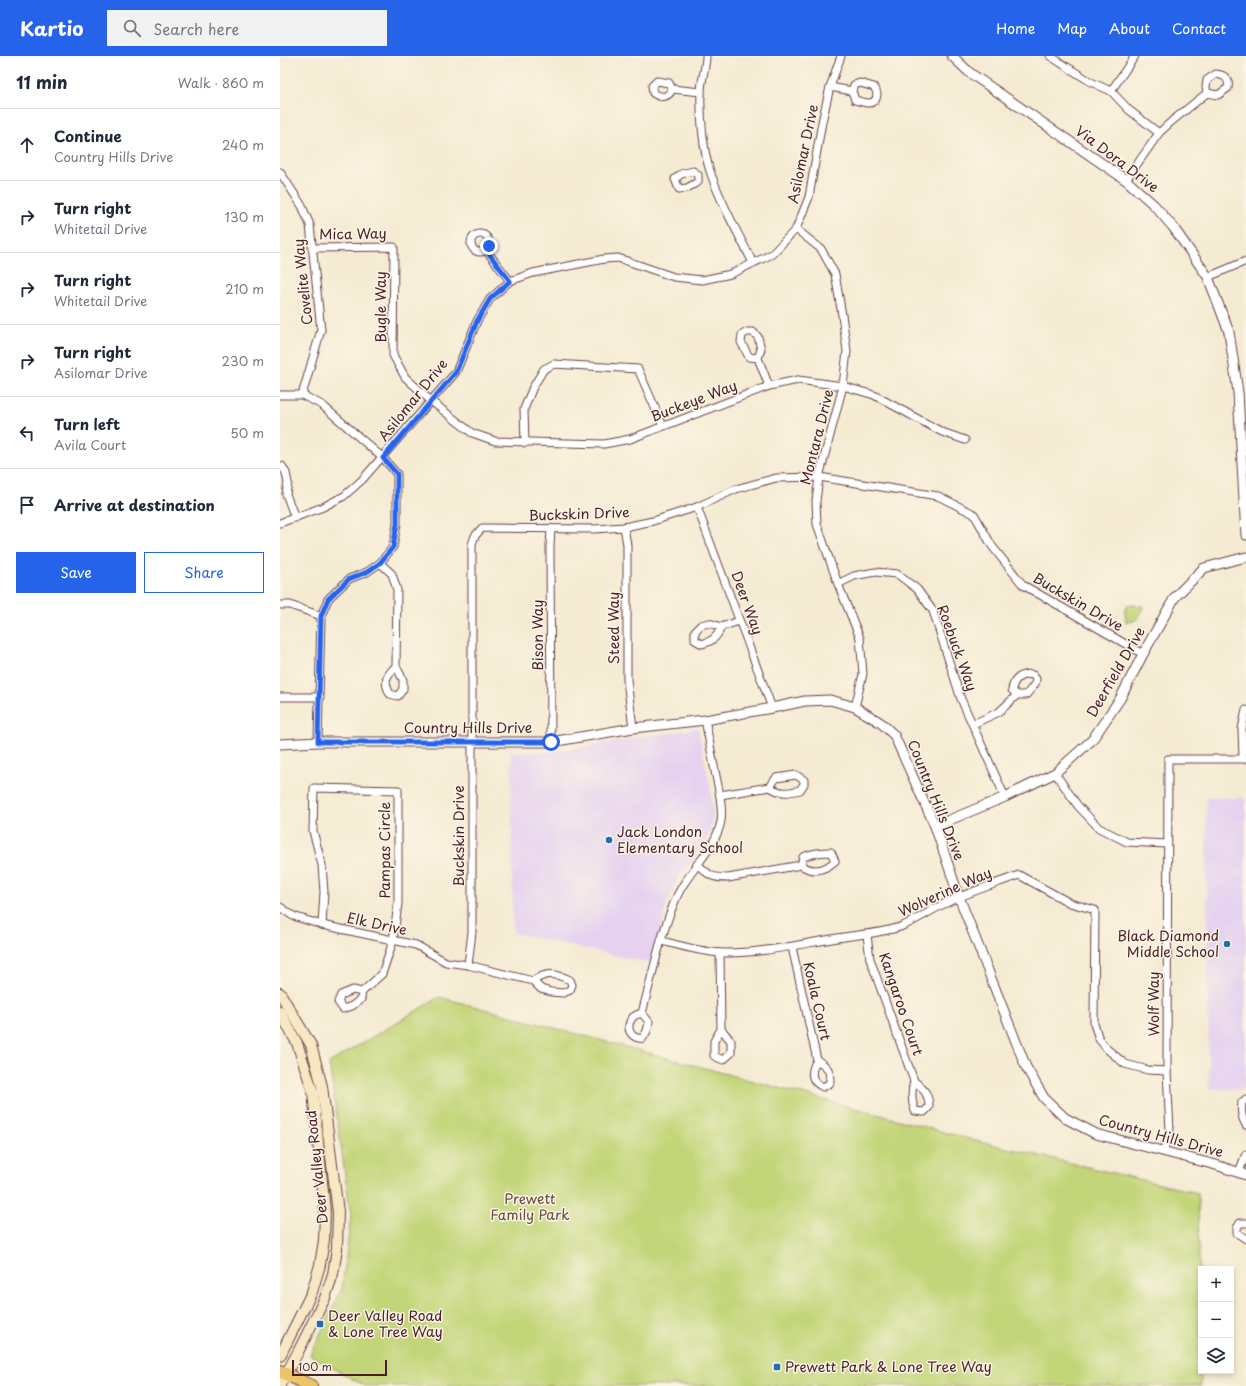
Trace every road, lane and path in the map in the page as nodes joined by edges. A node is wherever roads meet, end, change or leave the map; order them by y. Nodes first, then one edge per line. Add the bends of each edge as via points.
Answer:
1 (706, 56) edge
2 (841, 56) edge
3 (952, 56) edge
4 (1050, 56) edge
5 (1134, 56) edge
6 (830, 87) junction
7 (672, 89) dead end
8 (852, 91) dead end
9 (1111, 91) junction
10 (701, 92) junction
11 (1207, 93) dead end
12 (1159, 133) junction
13 (709, 170) junction
14 (280, 172) edge
15 (698, 175) dead end
16 (1126, 180) junction
17 (796, 229) junction
18 (394, 247) joint
19 (312, 248) junction
20 (486, 250) dead end
21 (1246, 261) edge
22 (753, 263) junction
23 (1208, 277) junction
24 (510, 281) junction
25 (758, 358) dead end
26 (770, 386) junction
27 (843, 386) junction
28 (1242, 392) edge
29 (280, 395) edge
30 (302, 395) junction
31 (431, 401) junction
32 (663, 426) junction
33 (965, 440) dead end
34 (525, 443) junction
35 (383, 458) junction
36 (280, 466) edge
37 (819, 477) junction
38 (283, 492) edge
39 (697, 507) junction
40 (295, 518) junction
41 (280, 523) edge
42 (624, 527) junction
43 (551, 529) junction
44 (1246, 535) edge
45 (1246, 557) edge
46 (380, 563) junction
47 (838, 584) junction
48 (280, 605) edge
49 (321, 616) junction
50 (739, 621) junction
51 (721, 627) dead end
52 (1143, 654) junction
53 (396, 666) dead end
54 (1017, 695) dead end
55 (280, 697) edge
56 (320, 697) junction
57 (855, 707) junction
58 (772, 708) junction
59 (1246, 710) edge
60 (705, 720) junction
61 (973, 724) junction
62 (633, 728) junction
63 (318, 742) junction
64 (551, 742) junction
65 (473, 743) junction
66 (280, 744) edge
67 (1244, 758) edge
68 (1055, 772) junction
69 (770, 787) dead end
70 (720, 795) junction
71 (1005, 797) junction
72 (935, 826) junction
73 (1167, 844) junction
74 (697, 864) junction
75 (801, 864) dead end
76 (959, 897) junction
77 (280, 908) edge
78 (322, 925) junction
79 (867, 935) junction
80 (393, 941) junction
81 (662, 941) junction
82 (792, 947) junction
83 (720, 953) junction
84 (468, 966) junction
85 (533, 981) junction
86 (362, 992) dead end
87 (280, 993) edge
88 (280, 1012) edge
89 (642, 1013) dead end
90 (721, 1029) dead end
91 (817, 1060) dead end
92 (1168, 1070) junction
93 (914, 1081) dead end
94 (1246, 1099) edge
95 (1246, 1125) edge
96 (1163, 1152) junction
97 (1246, 1154) edge
98 (1243, 1174) edge
99 (1246, 1223) edge
100 (1246, 1239) edge
101 (280, 1356) edge
102 (283, 1372) edge
103 (280, 1385) edge
104 (311, 1386) edge

1 - 10 street
2 - 6 street, Asilomar Drive
3 - 16 street, Via Dora Drive via 970,72
4 - 9 street via 1091,82
5 - 9 street
6 - 8 street
6 - 17 street, Asilomar Drive via 809,197
7 - 10 street
9 - 12 street via 1129,110
10 - 13 street via 702,132
11 - 12 street
12 - 16 street
13 - 15 street
13 - 22 street via 724,208
14 - 19 street, Covelite Way via 302,206 310,225
16 - 23 street, Via Dora Drive via 1154,205 1173,227
17 - 22 street, Asilomar Drive via 772,254
17 - 27 street, Montara Drive via 821,250 835,274 847,351
18 - 19 street, Mica Way
18 - 31 street, Bugle Way via 393,355 405,377
19 - 30 street, Covelite Way via 321,330
20 - 24 street
21 - 23 street
22 - 24 street, Asilomar Drive via 731,274 702,280 674,277 618,258 604,259
23 - 28 street, Via Dora Drive via 1229,332
24 - 31 street, Asilomar Drive via 490,299 477,321 456,372
25 - 26 street
26 - 27 street, Buckeye Way via 798,380
26 - 32 street, Buckeye Way
27 - 33 street, Buckeye Way via 874,395 942,432
27 - 37 street, Montara Drive
28 - 44 street, Via Dora Drive
29 - 30 street
30 - 35 street via 322,405
31 - 34 street, Buckeye Way via 472,433 495,441
31 - 35 street, Asilomar Drive
32 - 34 street, Buckeye Way via 630,439 604,444
32 - 34 street via 638,370 554,364 544,369 524,410
35 - 40 street, Asilomar Drive via 344,496
35 - 46 street via 397,474 397,524 393,547
36 - 38 street via 286,473 288,483
37 - 39 street, Buckskin Drive via 776,478 736,489
37 - 47 street, Montara Drive via 817,524
37 - 52 street, Buckskin Drive via 938,496 974,514 992,546 1023,585
38 - 40 street
39 - 42 street, Buckskin Drive
39 - 50 street, Deer Way
40 - 41 street, Asilomar Drive
42 - 43 street, Buckskin Drive
42 - 62 street, Steed Way via 627,545 627,680
43 - 64 street, Bison Way
43 - 65 street, Buckskin Drive via 482,528 472,544
45 - 52 street, Deerfield Drive via 1204,568 1175,597
46 - 49 street via 367,572 349,579 328,599
46 - 53 street via 392,574 396,590
47 - 57 street, Montara Drive via 860,638 863,674
47 - 61 street, Roebuck Way via 854,576 875,572 897,574 917,588 933,612 961,699
48 - 49 street via 290,605
49 - 56 street
50 - 51 street
50 - 58 street, Deer Way
52 - 68 street, Deerfield Drive via 1120,699 1092,740
54 - 61 street via 999,712
55 - 56 street
56 - 63 street
57 - 58 street, Country Hills Drive via 830,700 805,701
57 - 72 street, Country Hills Drive via 881,723 894,735
58 - 60 street, Country Hills Drive
59 - 67 street via 1242,729
60 - 62 street, Country Hills Drive
60 - 70 street
61 - 71 street, Roebuck Way
62 - 64 street, Country Hills Drive
63 - 65 street, Country Hills Drive
63 - 66 street, Country Hills Drive
64 - 65 street, Country Hills Drive
65 - 84 street, Buckskin Drive via 472,932
67 - 73 street, Wolf Way via 1168,759
68 - 71 street, Deerfield Drive
68 - 73 street via 1078,806 1098,828 1127,842
69 - 70 street
70 - 74 street via 721,820 718,831
71 - 72 street, Deerfield Drive
72 - 76 street, Country Hills Drive
73 - 92 street, Wolf Way
74 - 75 street via 711,876 720,878
74 - 81 street via 679,893
76 - 79 street, Wolverine Way via 901,927
76 - 92 street, Wolverine Way via 1019,875 1070,903 1095,910 1094,1024 1099,1039 1125,1064 1148,1070
76 - 96 street, Country Hills Drive via 1026,1067 1044,1098 1065,1118 1096,1134
77 - 78 street, Elk Drive via 293,916
78 - 80 street, Elk Drive
78 - 80 street, Pampas Circle via 324,892 322,864 313,832 314,788 398,790 398,904
79 - 82 street, Wolverine Way
79 - 93 street, Kangaroo Court via 870,959
80 - 84 street, Elk Drive via 416,945 446,962
80 - 86 street via 382,974
81 - 83 street, Wolverine Way
81 - 89 street
82 - 83 street, Wolverine Way
82 - 91 street, Koala Court
83 - 90 street
84 - 85 street, Elk Drive
85 - 85 street via 541,989 550,992 563,993 570,990 572,985 570,980 563,976 541,975
87 - 102 main road, Deer Valley Road via 311,1045 322,1086 338,1212 337,1250 325,1298
88 - 101 main road, Deer Valley Road via 297,1043 313,1092 325,1211 320,1265 312,1292
92 - 96 street, Wolf Way via 1170,1131
94 - 95 street via 1242,1102 1241,1111
96 - 98 street, Country Hills Drive
97 - 98 street
99 - 100 street via 1240,1223 1237,1228 1237,1233
102 - 103 main road, Deer Valley Road
102 - 104 main road

